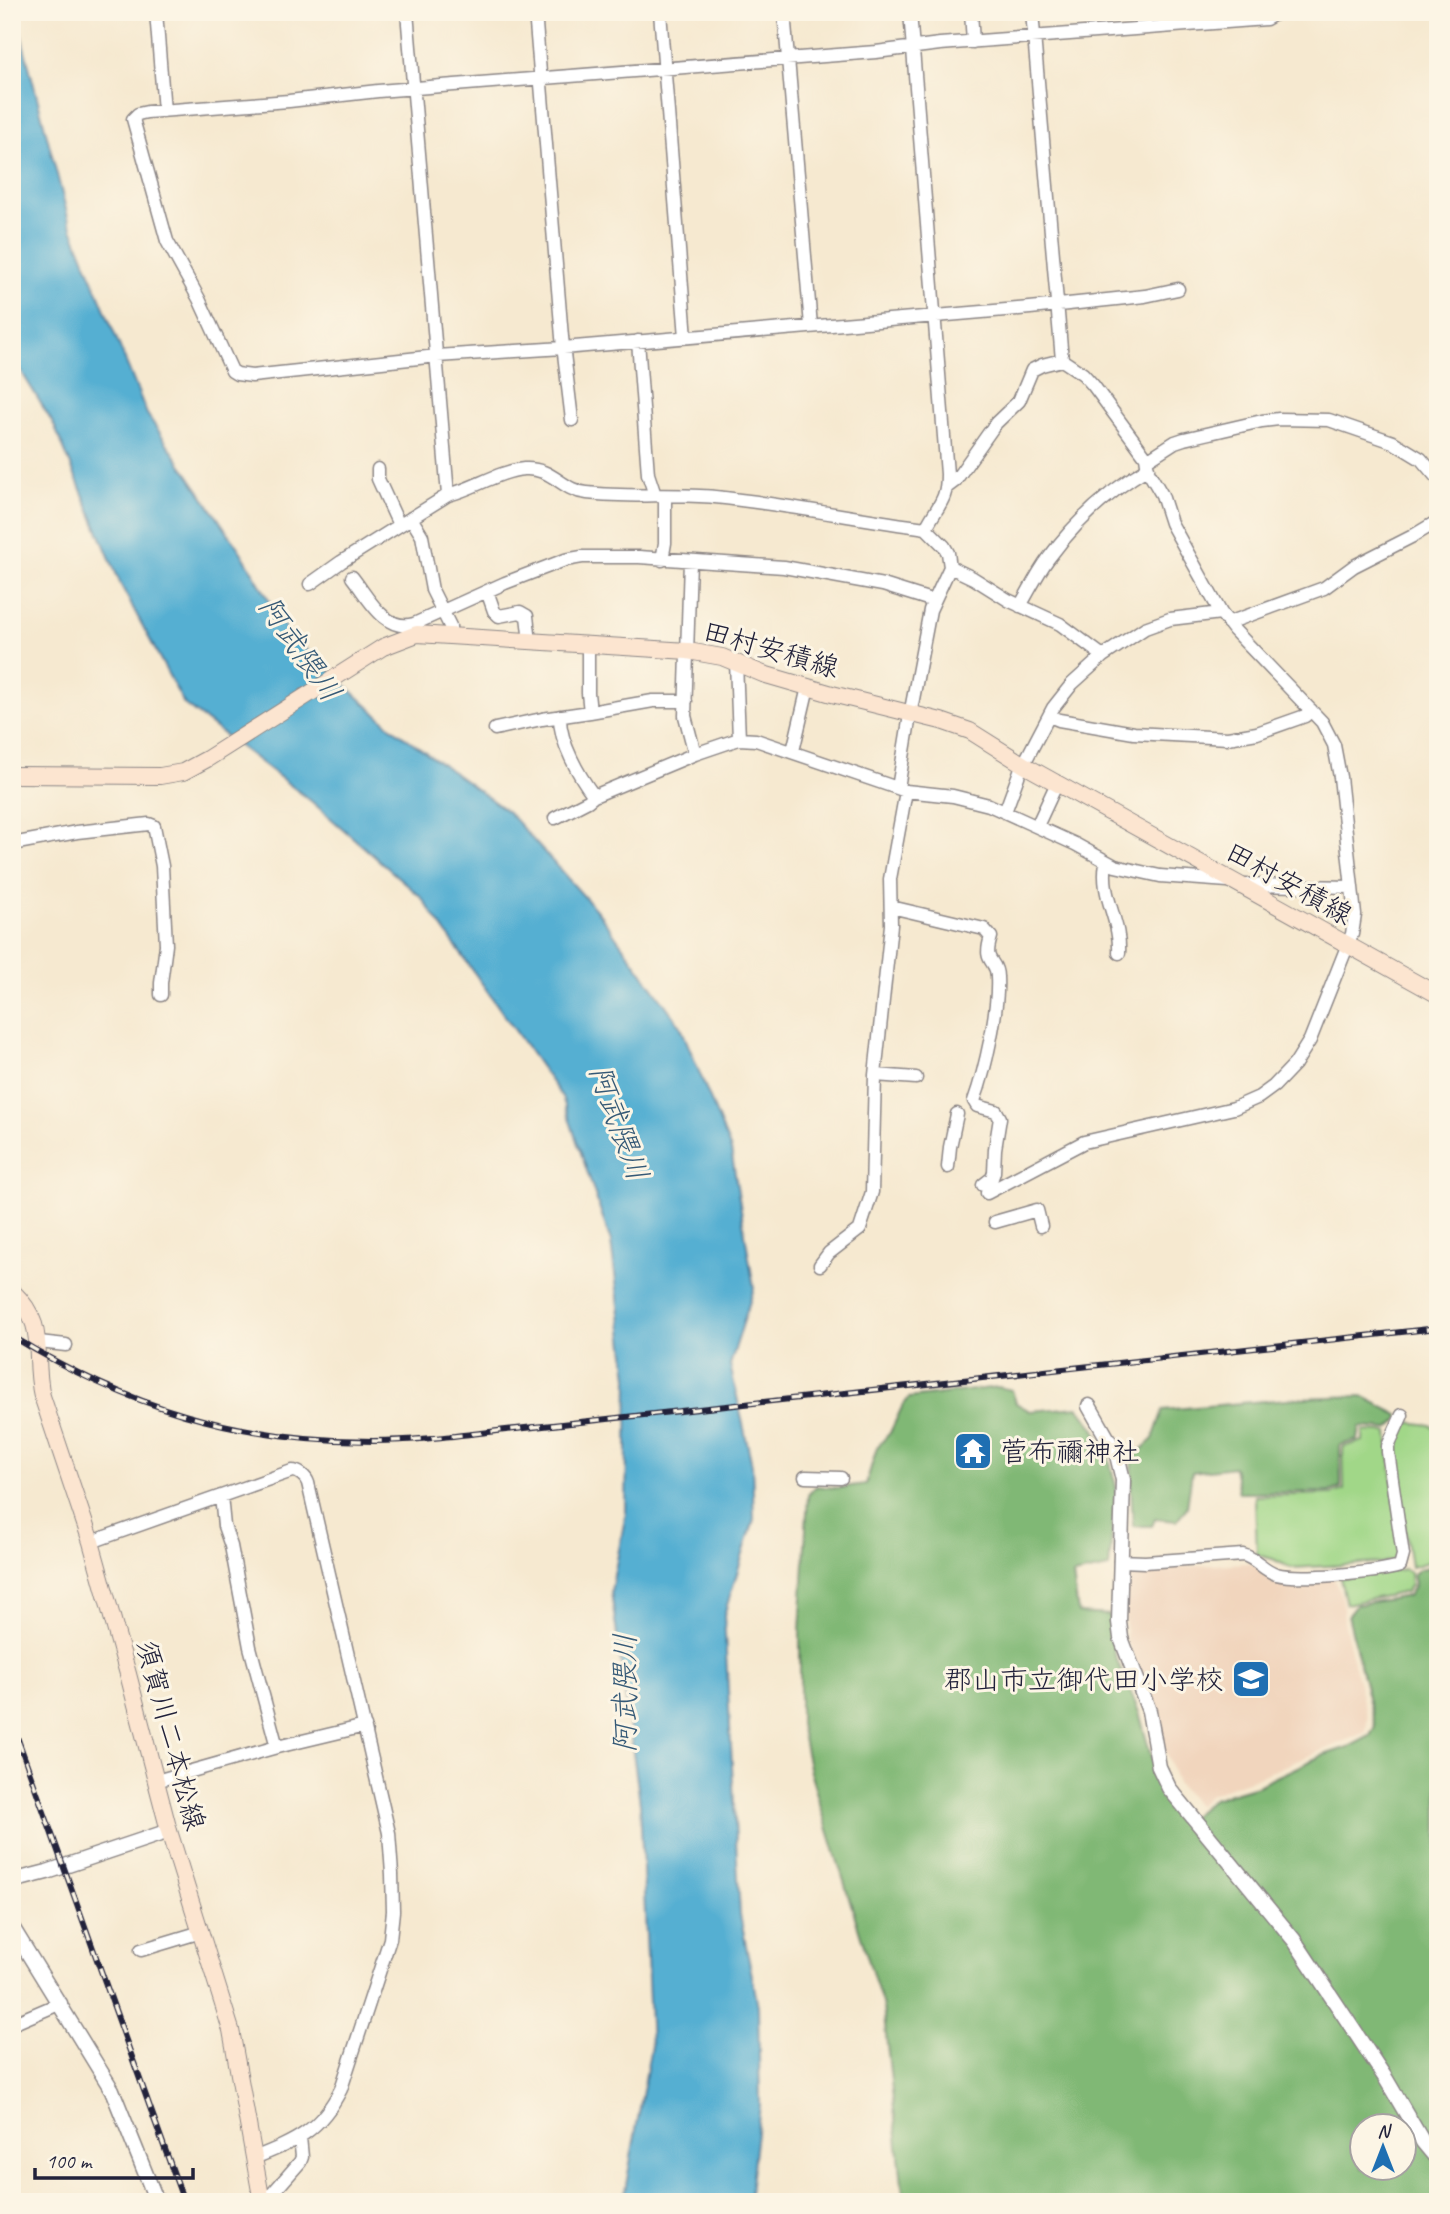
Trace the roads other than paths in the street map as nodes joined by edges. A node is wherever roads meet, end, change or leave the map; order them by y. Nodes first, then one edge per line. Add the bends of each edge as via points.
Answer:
1 (156, 12) edge
2 (407, 12) edge
3 (536, 12) edge
4 (660, 12) edge
5 (784, 12) edge
6 (910, 12) edge
7 (971, 12) edge
8 (1032, 12) edge
9 (1278, 12) edge
10 (1034, 38) junction
11 (973, 42) junction
12 (912, 48) junction
13 (788, 58) junction
14 (664, 69) junction
15 (541, 79) junction
16 (414, 89) junction
17 (164, 111) junction
18 (1178, 289) dead end
19 (1056, 305) junction
20 (935, 316) junction
21 (811, 326) junction
22 (686, 337) junction
23 (638, 341) junction
24 (563, 348) junction
25 (437, 356) junction
26 (1062, 360) junction
27 (572, 420) dead end
28 (1148, 464) junction
29 (378, 469) dead end
30 (1438, 479) edge
31 (947, 487) junction
32 (448, 495) junction
33 (660, 495) junction
34 (411, 518) junction
35 (1438, 521) edge
36 (399, 525) junction
37 (926, 528) junction
38 (662, 559) junction
39 (690, 561) junction
40 (950, 566) junction
41 (352, 577) dead end
42 (310, 584) dead end
43 (487, 591) junction
44 (934, 601) junction
45 (1020, 606) junction
46 (443, 611) junction
47 (1225, 618) junction
48 (450, 635) junction
49 (530, 642) junction
50 (588, 646) junction
51 (688, 651) junction
52 (1103, 656) junction
53 (736, 662) junction
54 (808, 687) junction
55 (686, 701) junction
56 (1311, 710) junction
57 (590, 712) junction
58 (910, 715) junction
59 (560, 716) junction
60 (1049, 716) junction
61 (495, 729) dead end
62 (738, 739) junction
63 (793, 751) junction
64 (695, 754) junction
65 (1024, 765) junction
66 (12, 775) edge
67 (1057, 783) junction
68 (902, 790) junction
69 (594, 796) junction
70 (1005, 812) junction
71 (555, 818) dead end
72 (1037, 827) junction
73 (12, 844) edge
74 (1106, 863) junction
75 (1236, 883) junction
76 (1351, 887) junction
77 (891, 907) junction
78 (1347, 946) junction
79 (1119, 953) dead end
80 (161, 995) dead end
81 (1438, 995) edge
82 (875, 1074) junction
83 (916, 1078) dead end
84 (957, 1114) dead end
85 (948, 1167) dead end
86 (995, 1222) dead end
87 (1041, 1226) dead end
88 (820, 1265) dead end
89 (12, 1290) edge
90 (39, 1342) junction
91 (66, 1345) dead end
92 (1089, 1405) dead end
93 (1402, 1415) dead end
94 (805, 1477) dead end
95 (841, 1478) dead end
96 (221, 1496) junction
97 (91, 1542) junction
98 (1119, 1561) junction
99 (365, 1726) junction
100 (277, 1747) junction
101 (156, 1781) junction
102 (169, 1831) junction
103 (12, 1881) edge
104 (12, 1927) edge
105 (201, 1932) junction
106 (141, 1950) dead end
107 (61, 2003) junction
108 (12, 2024) edge
109 (300, 2137) junction
110 (254, 2158) junction
111 (1438, 2160) edge
112 (261, 2200) edge
113 (157, 2202) edge

1 - 17 street
2 - 16 street
3 - 15 street
4 - 14 street
5 - 13 street
6 - 12 street
7 - 11 street
8 - 10 street
9 - 10 street via 1266,19
10 - 11 street
10 - 19 street
11 - 12 street
12 - 13 street
12 - 20 street
13 - 14 street
13 - 21 street
14 - 15 street
14 - 22 street
15 - 16 street
15 - 24 street
16 - 17 street
16 - 25 street
17 - 25 street via 142,113 134,119 145,164 167,241 232,371 252,376
18 - 19 street
19 - 20 street
19 - 26 street
20 - 21 street
20 - 31 street
21 - 22 street
22 - 23 street
23 - 24 street
23 - 33 street via 648,474
24 - 25 street
24 - 27 street
25 - 32 street
26 - 28 street via 1093,385
26 - 31 street via 1032,370 1019,401 996,423
28 - 30 street via 1175,442 1192,437 1262,421 1318,419 1392,442 1422,459
28 - 45 street via 1079,523 1047,560
28 - 47 street via 1171,523
29 - 36 street via 378,479
31 - 37 street
32 - 33 street via 525,469 545,471 583,493
32 - 34 street
33 - 37 street via 727,499
33 - 38 street
34 - 36 street
34 - 46 street via 422,537 431,586
35 - 47 street via 1354,566 1324,588
36 - 42 street
37 - 40 street via 948,553
38 - 39 street
38 - 43 street via 565,560
39 - 44 street via 796,568 883,585
39 - 51 street
40 - 44 street
40 - 45 street
41 - 46 street via 393,624 407,626
43 - 46 street
43 - 49 street via 499,616 520,612 527,616
44 - 58 street
45 - 52 street via 1060,624
46 - 48 street
47 - 52 street via 1188,616 1161,621
47 - 56 street
48 - 49 main road, 田村安積線
48 - 66 main road, 田村安積線 via 408,636 383,647 183,772 160,776
49 - 50 main road, 田村安積線
50 - 51 main road, 田村安積線
50 - 57 street
51 - 53 main road, 田村安積線
51 - 55 street
52 - 60 street via 1072,684
53 - 54 main road, 田村安積線
53 - 62 street
54 - 58 main road, 田村安積線
54 - 63 street
55 - 57 street via 653,701
55 - 64 street
56 - 60 street via 1257,733 1228,738 1134,733
56 - 76 street via 1330,735 1337,756
57 - 59 street
58 - 65 main road, 田村安積線 via 970,731
58 - 68 street
59 - 61 street
59 - 69 street via 564,741
60 - 65 street
62 - 63 street
62 - 64 street
63 - 68 street
64 - 69 street
65 - 67 main road, 田村安積線
65 - 70 street
67 - 72 street
67 - 75 main road, 田村安積線
68 - 70 street via 968,800
68 - 77 street via 890,879
69 - 71 street
70 - 72 street
72 - 74 street
73 - 80 street via 76,832 154,826 162,866 166,940
74 - 75 street via 1160,876
74 - 79 street via 1104,889
75 - 76 street
75 - 78 main road, 田村安積線
76 - 78 street via 1355,915
77 - 78 street via 984,929 991,937 988,956 998,975 993,1023 974,1101 996,1111 1000,1118 994,1172 985,1189 1084,1142 1234,1108 1259,1097 1284,1076 1310,1040
77 - 82 street
78 - 81 main road, 田村安積線
82 - 83 street
82 - 88 street via 870,1201 860,1229
84 - 85 street
86 - 87 street via 1037,1210
89 - 90 main road, 須賀川二本松線 via 26,1305
90 - 91 street
90 - 97 main road, 須賀川二本松線 via 37,1374 42,1396
92 - 98 street via 1117,1455 1123,1479
93 - 98 street via 1388,1446 1403,1555 1400,1566 1297,1575 1272,1573 1243,1555
94 - 95 street
96 - 97 street
96 - 99 street via 292,1471 307,1479
96 - 100 street via 250,1647
97 - 101 main road, 須賀川二本松線
98 - 111 street via 1121,1638 1149,1711 1163,1778 1294,1940
99 - 100 street
99 - 109 street via 389,1833 390,1939 341,2090 325,2116
100 - 101 street
101 - 102 main road, 須賀川二本松線
102 - 103 street
102 - 105 main road, 須賀川二本松線
104 - 107 street
105 - 106 street
105 - 110 main road, 須賀川二本松線 via 231,2030
107 - 108 street
107 - 113 street via 112,2090
109 - 110 street
109 - 112 street via 300,2162
110 - 112 main road, 須賀川二本松線

